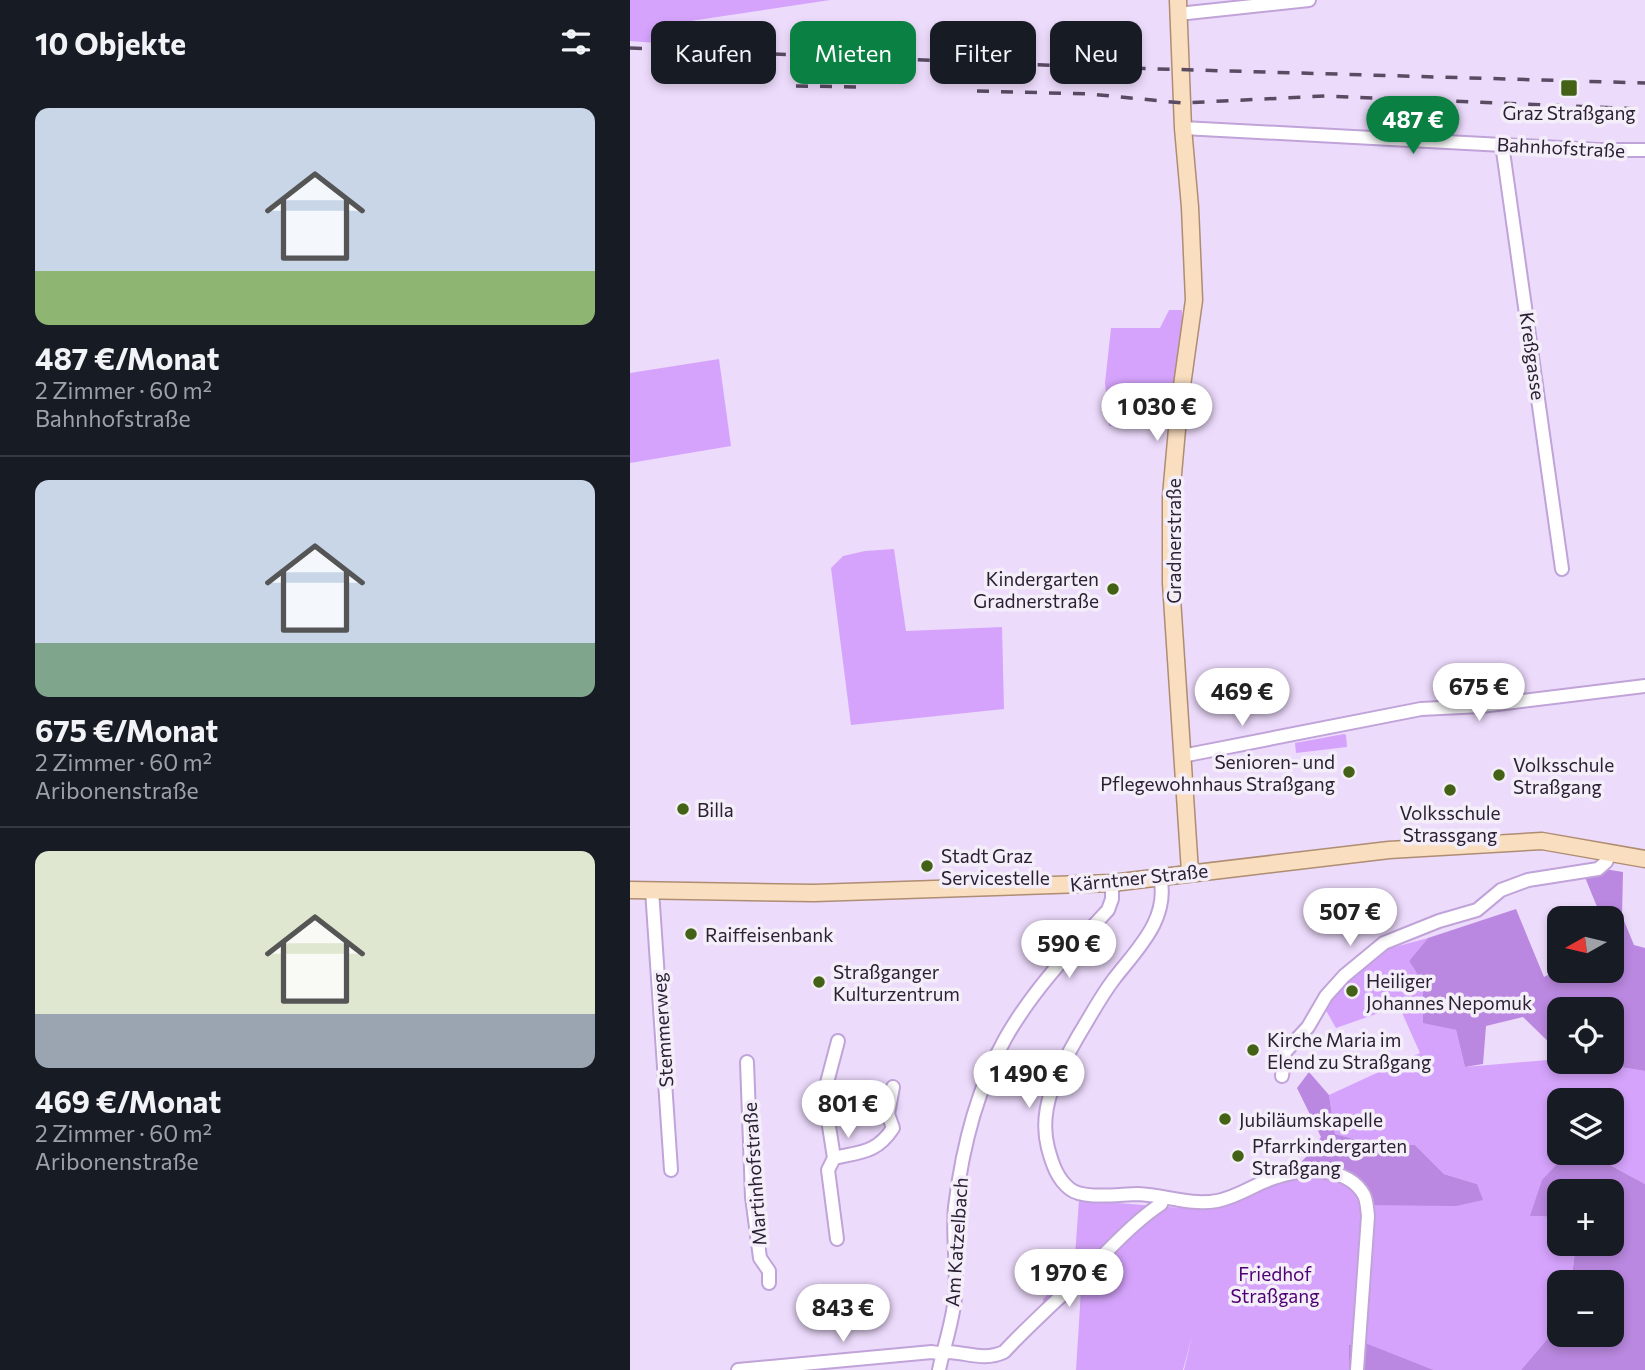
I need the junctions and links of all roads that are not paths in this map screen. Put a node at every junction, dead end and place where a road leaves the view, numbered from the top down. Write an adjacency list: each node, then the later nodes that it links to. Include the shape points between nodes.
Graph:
1 (1309, 0): 2 (street)
2 (1178, 7): 3 (main road, Gradnerstraße)
3 (1183, 128): 4 (street, Bahnhofstraße); 8 (main road, Gradnerstraße, via 1194,300 1171,496 1171,583)
4 (1502, 144): 5 (street, Bahnhofstraße); 6 (street, Kreßgasse)
5 (1645, 150)
6 (1562, 569)
7 (1645, 686): 8 (street, via 1421,709)
8 (1182, 756): 11 (main road, Gradnerstraße)
9 (1611, 852): 10 (main road, Kärntner Straße); 11 (main road, Kärntner Straße, via 1542,841 1511,842); 18 (street, via 1598,869 1528,880 1501,890 1478,910 1384,943 1326,996 1308,1027 1285,1052)
10 (1645, 859)
11 (1190, 872): 12 (main road, Kärntner Straße)
12 (1160, 876): 13 (main road, Kärntner Straße); 22 (street, via 1162,892 1153,925 1064,1060 1051,1092 1045,1130 1054,1166 1071,1190)
13 (1112, 883): 15 (main road, Kärntner Straße, via 839,893); 25 (street, Am Katzelbach, via 1108,910 1029,1003 989,1073 958,1189 955,1301)
14 (630, 890): 15 (main road, Kärntner Straße)
15 (652, 890): 21 (street, Stemmerweg)
16 (838, 1041): 20 (street, via 824,1094)
17 (747, 1062): 24 (street, Martinhofstraße, via 752,1197 760,1258 769,1271)
18 (1282, 1076)
19 (893, 1087): 20 (street, via 888,1114 893,1128 885,1140 873,1150)
20 (834, 1158): 23 (street, via 828,1170)
21 (671, 1170)
22 (1163, 1199): 25 (street, via 1004,1352 982,1357); 28 (street, via 1216,1201 1277,1177 1310,1172 1335,1174 1357,1186 1366,1198 1368,1216)
23 (837, 1239)
24 (769, 1283)
25 (943, 1352): 26 (street); 27 (street, Am Katzelbach)
26 (738, 1370)
27 (939, 1370)
28 (1357, 1370)

